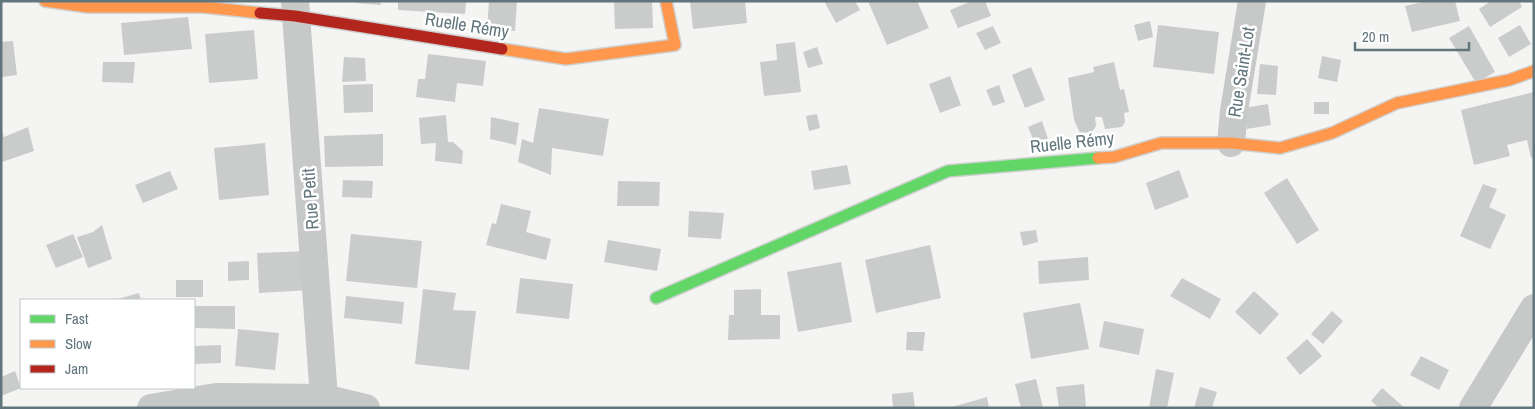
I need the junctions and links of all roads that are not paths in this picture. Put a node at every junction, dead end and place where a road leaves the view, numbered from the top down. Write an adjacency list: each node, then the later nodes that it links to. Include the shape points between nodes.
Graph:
1 (45, 1): 4 (street, Ruelle Rémy, via 88,7)
2 (666, 1): 4 (street, Ruelle Rémy, via 675,45 566,59)
3 (1252, 1): 6 (street, Rue Saint-Lot)
4 (295, 8): 10 (street, Rue Petit)
5 (1534, 71): 6 (street, Ruelle Rémy, via 1509,80 1397,103 1332,133 1280,148)
6 (1231, 143): 7 (street, Ruelle Rémy, via 1161,143 1114,157 948,171)
7 (656, 298)
8 (1534, 308): 9 (street)
9 (1524, 348): 13 (street)
10 (324, 398): 11 (street, via 216,397); 12 (street)
11 (151, 408)
12 (366, 408)
13 (1473, 408)

